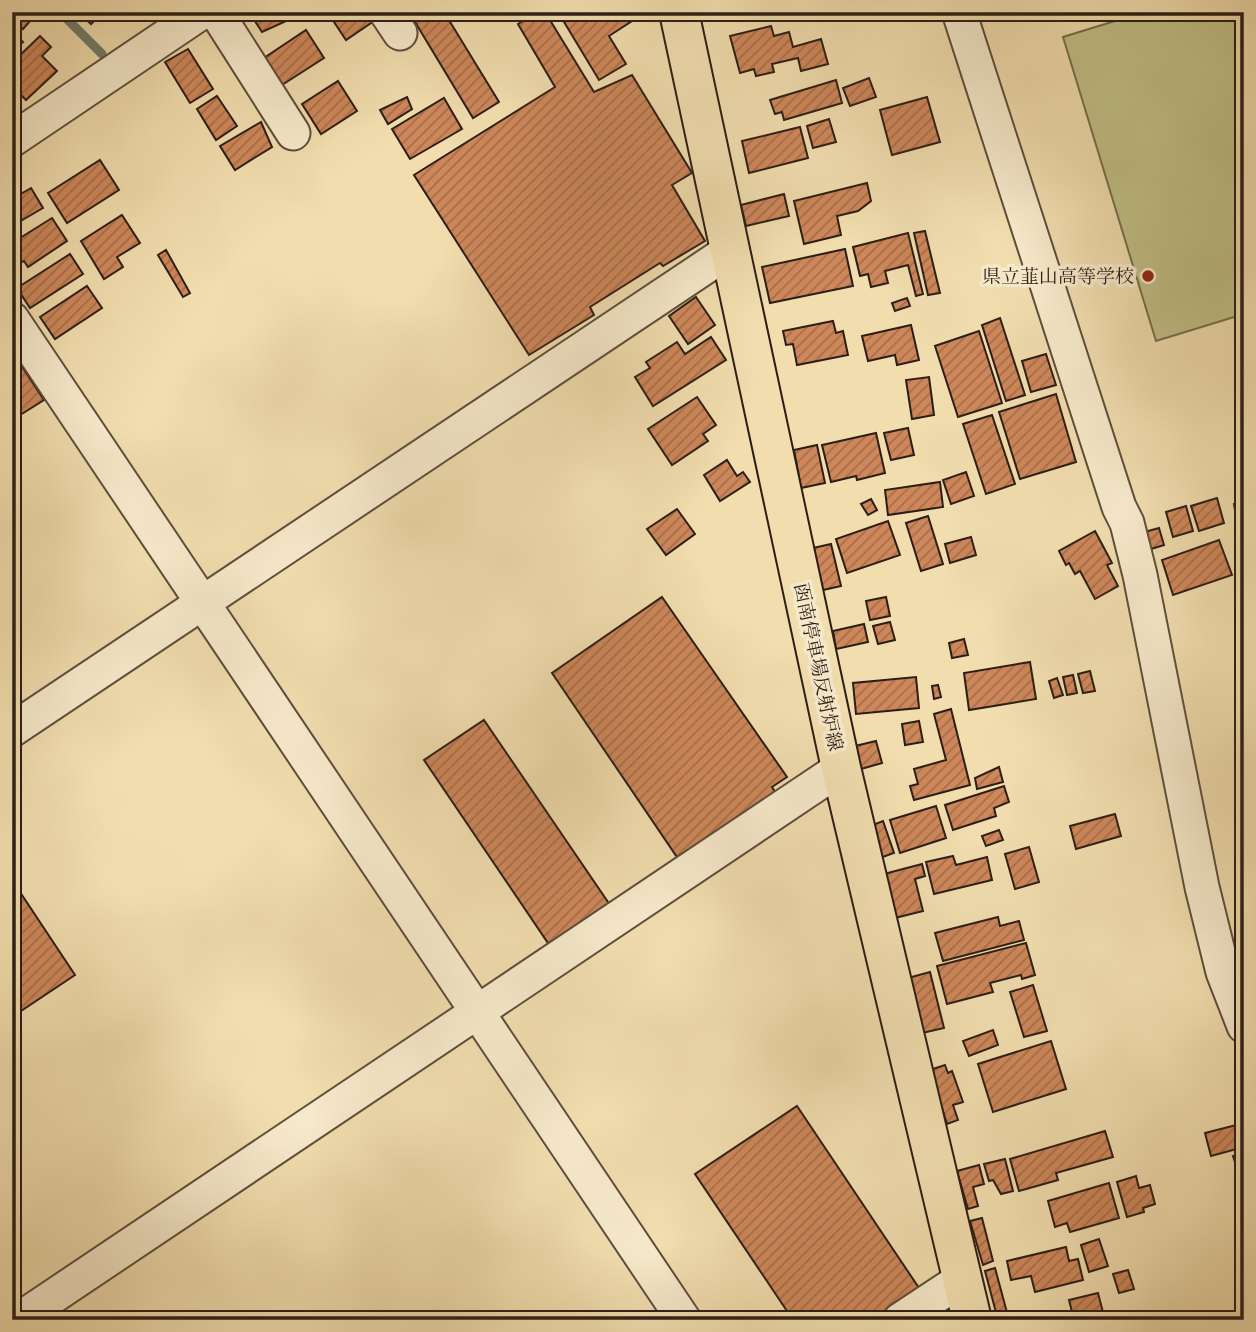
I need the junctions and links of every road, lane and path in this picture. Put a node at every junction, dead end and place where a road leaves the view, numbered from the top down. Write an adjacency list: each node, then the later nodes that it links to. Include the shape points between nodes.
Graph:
1 (202, 12): 6 (street)
2 (216, 12): 5 (street)
3 (679, 12): 7 (main road, 函南停車場反射炉線)
4 (959, 12): 13 (street, via 1127,523 1202,887 1223,972)
5 (293, 133)
6 (12, 140)
7 (729, 251): 9 (street); 11 (main road, 函南停車場反射炉線)
8 (15, 328): 9 (street)
9 (204, 602): 10 (street); 12 (street)
10 (12, 730)
11 (841, 768): 12 (street); 14 (main road, 函南停車場反射炉線)
12 (476, 1010): 15 (street); 16 (street)
13 (1244, 1026)
14 (962, 1279): 17 (street); 18 (main road, 函南停車場反射炉線)
15 (18, 1320)
16 (684, 1320)
17 (900, 1320)
18 (972, 1320)

